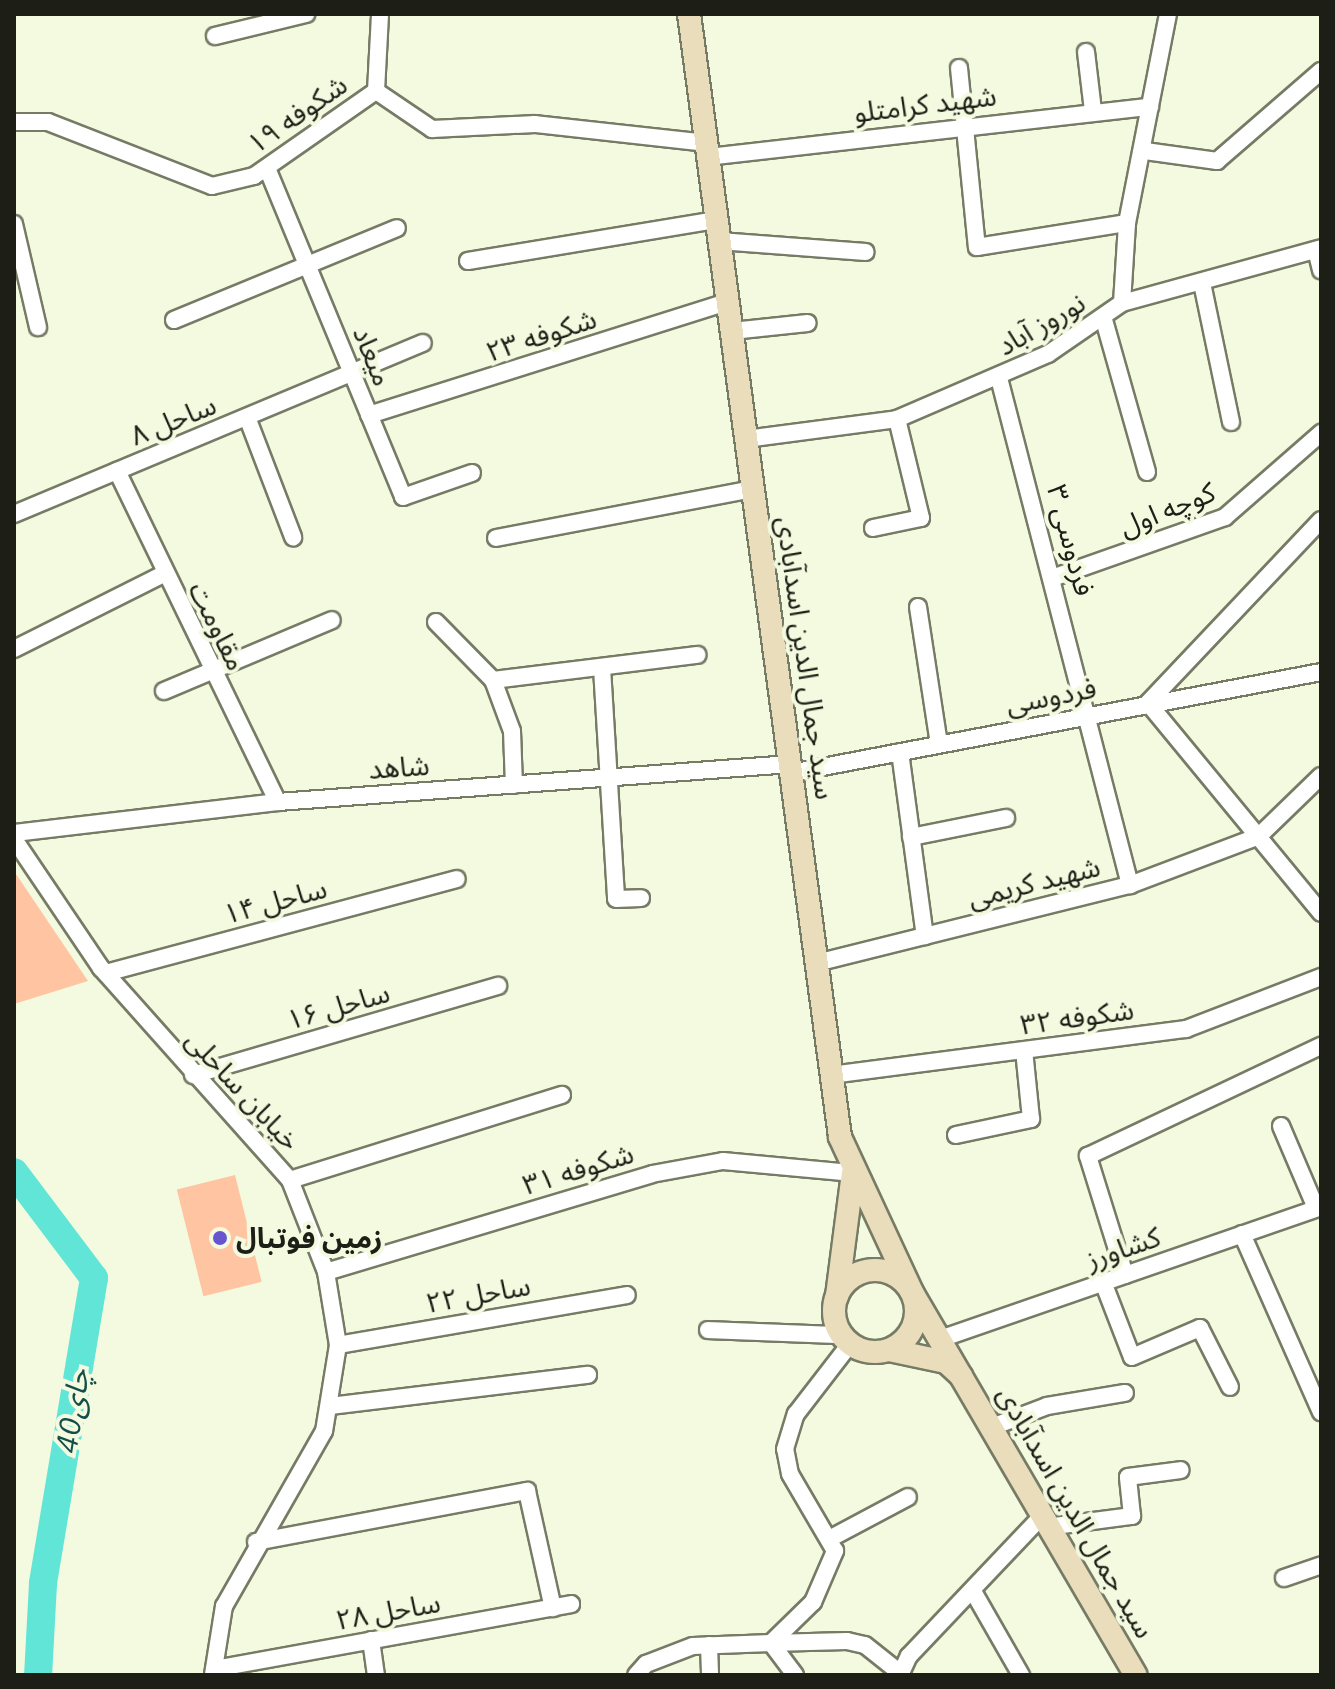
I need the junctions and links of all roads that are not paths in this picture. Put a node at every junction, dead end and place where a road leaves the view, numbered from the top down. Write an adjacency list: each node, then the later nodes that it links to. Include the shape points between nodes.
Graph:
1 (306, 14): 5 (street)
2 (380, 14): 9 (street)
3 (689, 14): 14 (main road, سید جمال الدین اسدآبادی)
4 (1168, 14): 10 (street, نوروز آباد)
5 (215, 36)
6 (1086, 52): 11 (street)
7 (959, 68): 13 (street)
8 (1321, 71): 15 (street, via 1217,161)
9 (376, 91): 14 (street, شکوفه ۱۹, via 432,129 535,124); 16 (street, شکوفه ۱۹)
10 (1150, 107): 11 (street, شهید کرامتلو); 15 (street, نوروز آباد)
11 (1093, 111): 13 (street, شهید کرامتلو)
12 (14, 122): 16 (street, شکوفه ۱۹, via 48,122 212,186)
13 (964, 126): 14 (street, شهید کرامتلو); 17 (street, via 977,247)
14 (707, 150): 20 (main road, سید جمال الدین اسدآبادی)
15 (1145, 151): 17 (street, نوروز آباد)
16 (267, 168): 24 (street, میعاد)
17 (1127, 223): 28 (street, نوروز آباد)
18 (14, 224): 32 (street)
19 (397, 228): 24 (street)
20 (718, 231): 22 (street); 23 (street); 27 (main road, سید جمال الدین اسدآبادی)
21 (1318, 249): 25 (street); 26 (street)
22 (866, 252)
23 (468, 261)
24 (307, 264): 29 (street); 35 (street, میعاد)
25 (1321, 270)
26 (1202, 283): 28 (street); 40 (street)
27 (727, 302): 33 (main road, سید جمال الدین اسدآبادی); 37 (street, شکوفه ۲۳)
28 (1122, 303): 30 (street, نوروز آباد)
29 (174, 320)
30 (1104, 320): 36 (street, نوروز آباد); 44 (street)
31 (808, 323): 33 (street)
32 (38, 327)
33 (732, 331): 42 (main road, سید جمال الدین اسدآبادی)
34 (423, 343): 35 (street, ساحل ۸)
35 (352, 374): 37 (street, میعاد); 38 (street, ساحل ۸)
36 (999, 378): 39 (street, نوروز آباد); 53 (street, فردوسی ۳)
37 (369, 415): 45 (street, میعاد, via 403,497)
38 (247, 417): 43 (street, ساحل ۸); 50 (street)
39 (897, 419): 42 (street, نوروز آباد); 49 (street, via 921,518)
40 (1231, 422)
41 (1321, 433): 53 (street, کوچه اول, via 1225,517)
42 (746, 439): 46 (main road, سید جمال الدین اسدآبادی)
43 (117, 471): 47 (street, ساحل ۸); 52 (street, مقاومت)
44 (1147, 472)
45 (472, 473)
46 (753, 489): 51 (street); 68 (main road, سید جمال الدین اسدآبادی)
47 (14, 514)
48 (1321, 520): 64 (street)
49 (873, 528)
50 (293, 537)
51 (496, 538)
52 (164, 574): 57 (street); 60 (street, مقاومت)
53 (1055, 577): 65 (street, فردوسی ۳)
54 (918, 607): 66 (street)
55 (332, 620): 60 (street)
56 (436, 622): 62 (street)
57 (14, 649)
58 (697, 655): 59 (street)
59 (602, 668): 62 (street); 70 (street)
60 (211, 671): 63 (street); 72 (street, مقاومت)
61 (1321, 672): 64 (street, فردوسی)
62 (493, 680): 71 (street, via 512,731)
63 (164, 691)
64 (1148, 703): 65 (street, فردوسی); 75 (street)
65 (1091, 716): 66 (street, فردوسی); 78 (street, فردوسی ۳)
66 (939, 744): 67 (street, فردوسی)
67 (900, 752): 68 (street, فردوسی); 76 (street)
68 (790, 768): 70 (street, شاهد); 82 (main road, سید جمال الدین اسدآبادی)
69 (1321, 776): 75 (street)
70 (610, 777): 71 (street, شاهد); 79 (street, via 616,899)
71 (514, 785): 72 (street, شاهد)
72 (278, 802): 74 (street, شاهد)
73 (1006, 818): 76 (street)
74 (14, 836): 83 (street, خیابان ساحلی)
75 (1259, 836): 78 (street, شهید کریمی); 80 (street)
76 (911, 837): 81 (street)
77 (457, 879): 83 (street, ساحل ۱۴)
78 (1130, 885): 81 (street, شهید کریمی)
79 (641, 898)
80 (1321, 913)
81 (925, 936): 82 (street, شهید کریمی)
82 (816, 963): 89 (main road, سید جمال الدین اسدآبادی)
83 (106, 973): 88 (street, خیابان ساحلی)
84 (1321, 977): 87 (street, شکوفه ۳۲, via 1186,1029)
85 (498, 986): 88 (street, ساحل ۱۶)
86 (1321, 1046): 98 (street, via 1088,1156)
87 (1024, 1050): 89 (street, شکوفه ۳۲); 92 (street, via 1031,1119)
88 (193, 1075): 94 (street, خیابان ساحلی)
89 (831, 1075): 93 (main road, سید جمال الدین اسدآبادی)
90 (562, 1095): 94 (street)
91 (1281, 1126): 95 (street)
92 (956, 1135)
93 (853, 1173): 97 (street, شکوفه ۳۱, via 723,1161 652,1174); 100 (main road, سید جمال الدین اسدآبادی); 102 (main road)
94 (290, 1180): 97 (street, خیابان ساحلی)
95 (1319, 1207): 96 (street, کشاورز)
96 (1242, 1234): 98 (street, کشاورز); 111 (street)
97 (326, 1272): 106 (street, خیابان ساحلی)
98 (1125, 1275): 99 (street, کشاورز)
99 (1103, 1282): 104 (street, کشاورز); 110 (street, via 1132,1357 1200,1328)
100 (913, 1294): 102 (main road, via 894,1275 868,1271); 104 (main road, سید جمال الدین اسدآبادی); 107 (main road, via 915,1321)
101 (627, 1295): 106 (street, ساحل ۲۲)
102 (837, 1296): 105 (main road)
103 (708, 1330): 105 (street)
104 (943, 1338): 109 (main road, سید جمال الدین اسدآبادی)
105 (846, 1340): 107 (main road); 119 (street, via 796,1414 785,1449 790,1474)
106 (338, 1345): 113 (street, خیابان ساحلی)
107 (889, 1350): 109 (main road, via 946,1362)
108 (588, 1375): 113 (street)
109 (964, 1379): 115 (main road, سید جمال الدین اسدآبادی)
110 (1230, 1387)
111 (1317, 1391): 114 (street)
112 (1125, 1393): 115 (street, via 1047,1406)
113 (330, 1406): 120 (street, خیابان ساحلی, via 324,1431)
114 (1321, 1412)
115 (992, 1427): 118 (main road, سید جمال الدین اسدآبادی)
116 (1181, 1470): 118 (street, via 1128,1477 1132,1516)
117 (908, 1497): 119 (street)
118 (1044, 1521): 123 (street); 136 (main road, سید جمال الدین اسدآبادی)
119 (831, 1538): 127 (street, via 830,1573)
120 (256, 1542): 125 (street, via 527,1491); 129 (street, خیابان ساحلی, via 224,1606)
121 (1321, 1565): 122 (street)
122 (1284, 1578)
123 (974, 1593): 130 (street); 135 (street)
124 (571, 1604): 125 (street, ساحل ۲۸)
125 (553, 1608): 126 (street, ساحل ۲۸)
126 (371, 1640): 129 (street, ساحل ۲۸); 131 (street)
127 (771, 1643): 128 (street); 130 (street, via 865,1645); 134 (street)
128 (709, 1645): 132 (street, via 646,1664); 133 (street)
129 (213, 1672)
130 (900, 1673)
131 (376, 1675)
132 (636, 1675)
133 (710, 1675)
134 (795, 1675)
135 (1021, 1675)
136 (1136, 1675)

